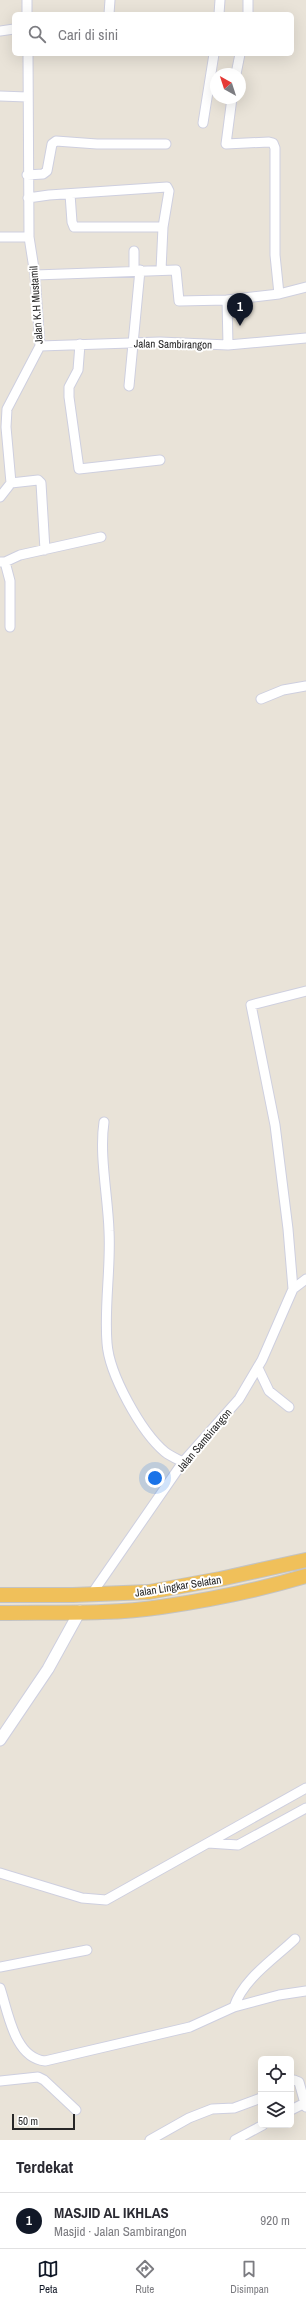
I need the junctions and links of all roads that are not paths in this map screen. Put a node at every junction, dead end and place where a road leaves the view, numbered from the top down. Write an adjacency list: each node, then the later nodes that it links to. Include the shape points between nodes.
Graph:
1 (27, 0): 5 (street)
2 (110, 0): 6 (street)
3 (220, 0): 7 (street)
4 (248, 0): 8 (street)
5 (28, 12)
6 (109, 12)
7 (219, 12)
8 (248, 12)
9 (12, 28): 10 (street)
10 (0, 31)
11 (28, 56): 16 (street, Jalan K.H Mustamil)
12 (214, 56): 18 (street)
13 (240, 56): 14 (street)
14 (237, 68)
15 (0, 96): 16 (street)
16 (27, 97): 20 (street, Jalan K.H Mustamil)
17 (231, 104): 31 (street, via 226,144 269,142 274,145 275,255)
18 (203, 123)
19 (166, 144): 20 (street, via 56,141 52,144 47,172)
20 (28, 174): 22 (street, Jalan K.H Mustamil)
21 (70, 194): 22 (street); 23 (street, via 72,224 76,227); 23 (street, via 168,188)
22 (28, 198): 25 (street, Jalan K.H Mustamil)
23 (163, 227): 28 (street)
24 (0, 237): 25 (street)
25 (29, 237): 29 (street, Jalan K.H Mustamil)
26 (134, 251): 27 (street)
27 (137, 270): 28 (street); 29 (street); 34 (street)
28 (161, 270): 32 (street, via 177,270 178,301)
29 (35, 275): 37 (street, Jalan K.H Mustamil)
30 (306, 287): 31 (street)
31 (280, 294): 32 (street)
32 (227, 300): 36 (street)
33 (306, 338): 36 (street, Jalan Sambirangon)
34 (132, 343): 35 (street, Jalan Sambirangon); 36 (street, Jalan Sambirangon, via 187,342); 38 (street)
35 (80, 344): 37 (street, Jalan Sambirangon); 40 (street, via 78,370 69,387 79,469)
36 (228, 345)
37 (40, 346): 39 (street, Jalan K.H Mustamil)
38 (129, 386)
39 (4, 409): 41 (street, Jalan K.H Mustamil)
40 (160, 460)
41 (11, 483): 42 (street); 44 (street, via 38,480 41,483)
42 (0, 497)
43 (101, 537): 44 (street)
44 (45, 550): 45 (street)
45 (2, 562): 46 (street, via 10,581)
46 (10, 627)
47 (306, 686): 48 (street, via 283,690)
48 (261, 699)
49 (306, 991): 52 (street, via 251,1005 275,1125)
50 (104, 1122): 55 (street, via 110,1258 107,1345 114,1372 145,1430 165,1452)
51 (306, 1279): 52 (street, Jalan Sambirangon)
52 (293, 1289): 53 (street, Jalan Sambirangon)
53 (258, 1368): 54 (street, via 264,1386); 55 (street, Jalan Sambirangon, via 239,1399)
54 (289, 1407)
55 (183, 1462): 59 (street, Jalan Sambirangon)
56 (306, 1560): 59 (highway, Jalan Lingkar Selatan, via 149,1592)
57 (306, 1576): 60 (highway, Jalan Lingkar Selatan, via 160,1607)
58 (0, 1595): 59 (highway, Jalan Lingkar Selatan)
59 (91, 1595)
60 (80, 1611): 61 (highway, Jalan Lingkar Selatan); 62 (street, via 48,1669)
61 (0, 1613)
62 (0, 1740)
63 (306, 1788): 65 (street)
64 (306, 1808): 65 (street, via 238,1845)
65 (208, 1843): 66 (street, via 106,1900 82,1898)
66 (0, 1872)
67 (295, 1939): 72 (street, via 244,1986)
68 (87, 1950): 69 (street)
69 (0, 1967)
70 (0, 1988): 72 (street, via 11,2028 32,2056 45,2061 190,2027)
71 (306, 1991): 72 (street)
72 (234, 2007)
73 (294, 2080): 76 (street, via 299,2082)
74 (0, 2081): 78 (street, via 38,2077)
75 (258, 2099): 80 (street, via 234,2108 212,2109 189,2118)
76 (306, 2105): 77 (street)
77 (294, 2109)
78 (76, 2110)
79 (258, 2128): 81 (street)
80 (150, 2140)
81 (235, 2140)

